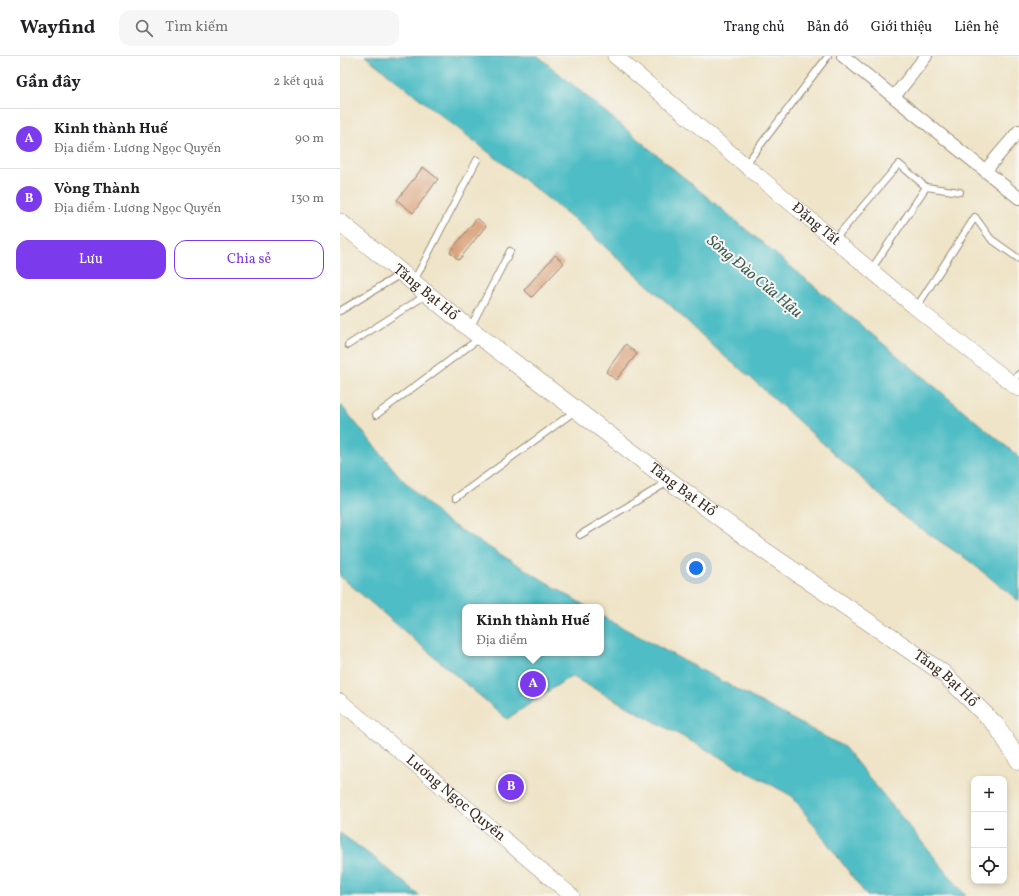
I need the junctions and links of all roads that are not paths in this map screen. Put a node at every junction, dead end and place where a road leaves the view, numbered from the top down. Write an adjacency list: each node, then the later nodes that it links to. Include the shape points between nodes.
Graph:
1 (615, 56): 8 (street, Đặng Tất)
2 (828, 56): 8 (lane)
3 (843, 56): 5 (street)
4 (926, 56): 5 (street)
5 (894, 97): 9 (street)
6 (1019, 131): 9 (street)
7 (477, 160): 18 (lane)
8 (745, 165): 14 (street, Đặng Tất)
9 (985, 171): 12 (street)
10 (926, 187): 11 (lane); 14 (lane, via 899,164); 17 (lane)
11 (960, 192)
12 (1019, 198)
13 (340, 222): 18 (main road, Tăng Bạt Hổ)
14 (834, 241): 17 (street, Đặng Tất)
15 (510, 251): 22 (lane)
16 (1019, 259): 20 (lane, via 991,239 975,217)
17 (871, 270): 20 (street, Đặng Tất)
18 (408, 278): 19 (main road, Tăng Bạt Hổ); 21 (lane)
19 (428, 294): 22 (main road, Tăng Bạt Hổ); 23 (lane)
20 (916, 308): 24 (street, Đặng Tất)
21 (340, 310)
22 (475, 333): 25 (main road, Tăng Bạt Hổ); 26 (lane)
23 (348, 345)
24 (1016, 382)
25 (576, 410): 27 (main road, Tăng Bạt Hổ); 28 (lane)
26 (376, 415)
27 (670, 481): 29 (lane); 31 (main road, Tăng Bạt Hổ, via 771,555 943,673 996,725)
28 (456, 498)
29 (580, 535)
30 (340, 701): 32 (street, Lương Ngọc Quyến)
31 (1019, 762)
32 (572, 896)

